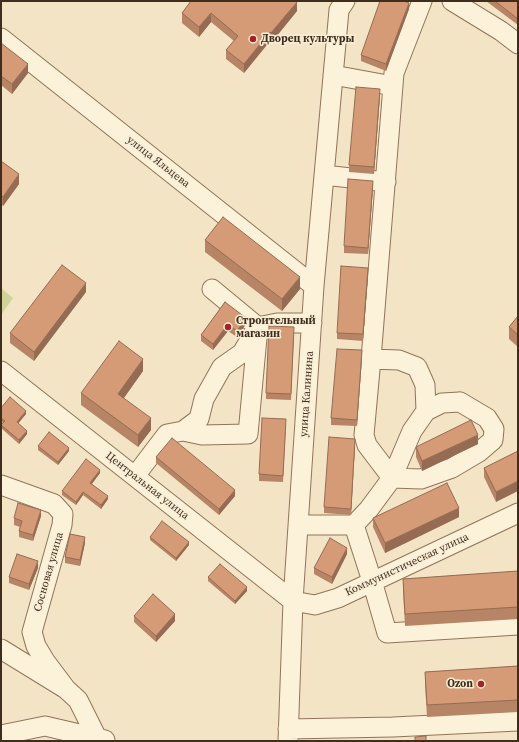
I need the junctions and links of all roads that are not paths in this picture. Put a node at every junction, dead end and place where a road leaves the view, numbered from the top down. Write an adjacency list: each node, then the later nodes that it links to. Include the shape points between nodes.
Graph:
1 (452, 1): 5 (street)
2 (417, 3): 7 (street, via 394,73)
3 (337, 4): 6 (street, улица Калинина)
4 (1, 38): 10 (street, улица Яльцева)
5 (518, 44)
6 (333, 75): 7 (street); 8 (street, улица Калинина)
7 (393, 86): 9 (street)
8 (324, 175): 9 (street); 10 (street, улица Калинина)
9 (386, 182): 14 (street)
10 (314, 286): 12 (street, улица Калинина)
11 (212, 289): 13 (street)
12 (312, 323): 13 (street, via 277,323); 22 (street, улица Калинина)
13 (258, 327): 17 (street, via 242,353 222,367 204,399 199,419); 17 (street, via 248,434 202,435)
14 (371, 359): 16 (street, via 399,360 417,368 425,385); 19 (street, via 364,435 368,446)
15 (1, 371): 18 (street, Центральная улица)
16 (426, 411): 19 (street, via 412,431); 19 (street, via 442,403 460,402 487,418 494,429 493,440 479,452 452,468 421,479)
17 (183, 431): 18 (street, via 167,434)
18 (135, 476): 25 (street, Центральная улица)
19 (392, 478): 23 (street)
20 (1, 485): 28 (street, Сосновая улица, via 54,504 63,514 62,526 32,632 36,646)
21 (518, 513): 24 (street, Коммунистическая улица)
22 (298, 525): 23 (street); 25 (street, улица Калинина)
23 (354, 525): 24 (street)
24 (372, 581): 25 (street, Коммунистическая улица, via 338,598 315,605); 26 (street, via 387,633)
25 (294, 601): 31 (street, улица Калинина)
26 (518, 626)
27 (1, 649): 28 (street)
28 (66, 689): 32 (street, via 78,700)
29 (518, 720): 31 (street)
30 (1, 735): 32 (street, via 46,726)
31 (288, 735)
32 (103, 739)

